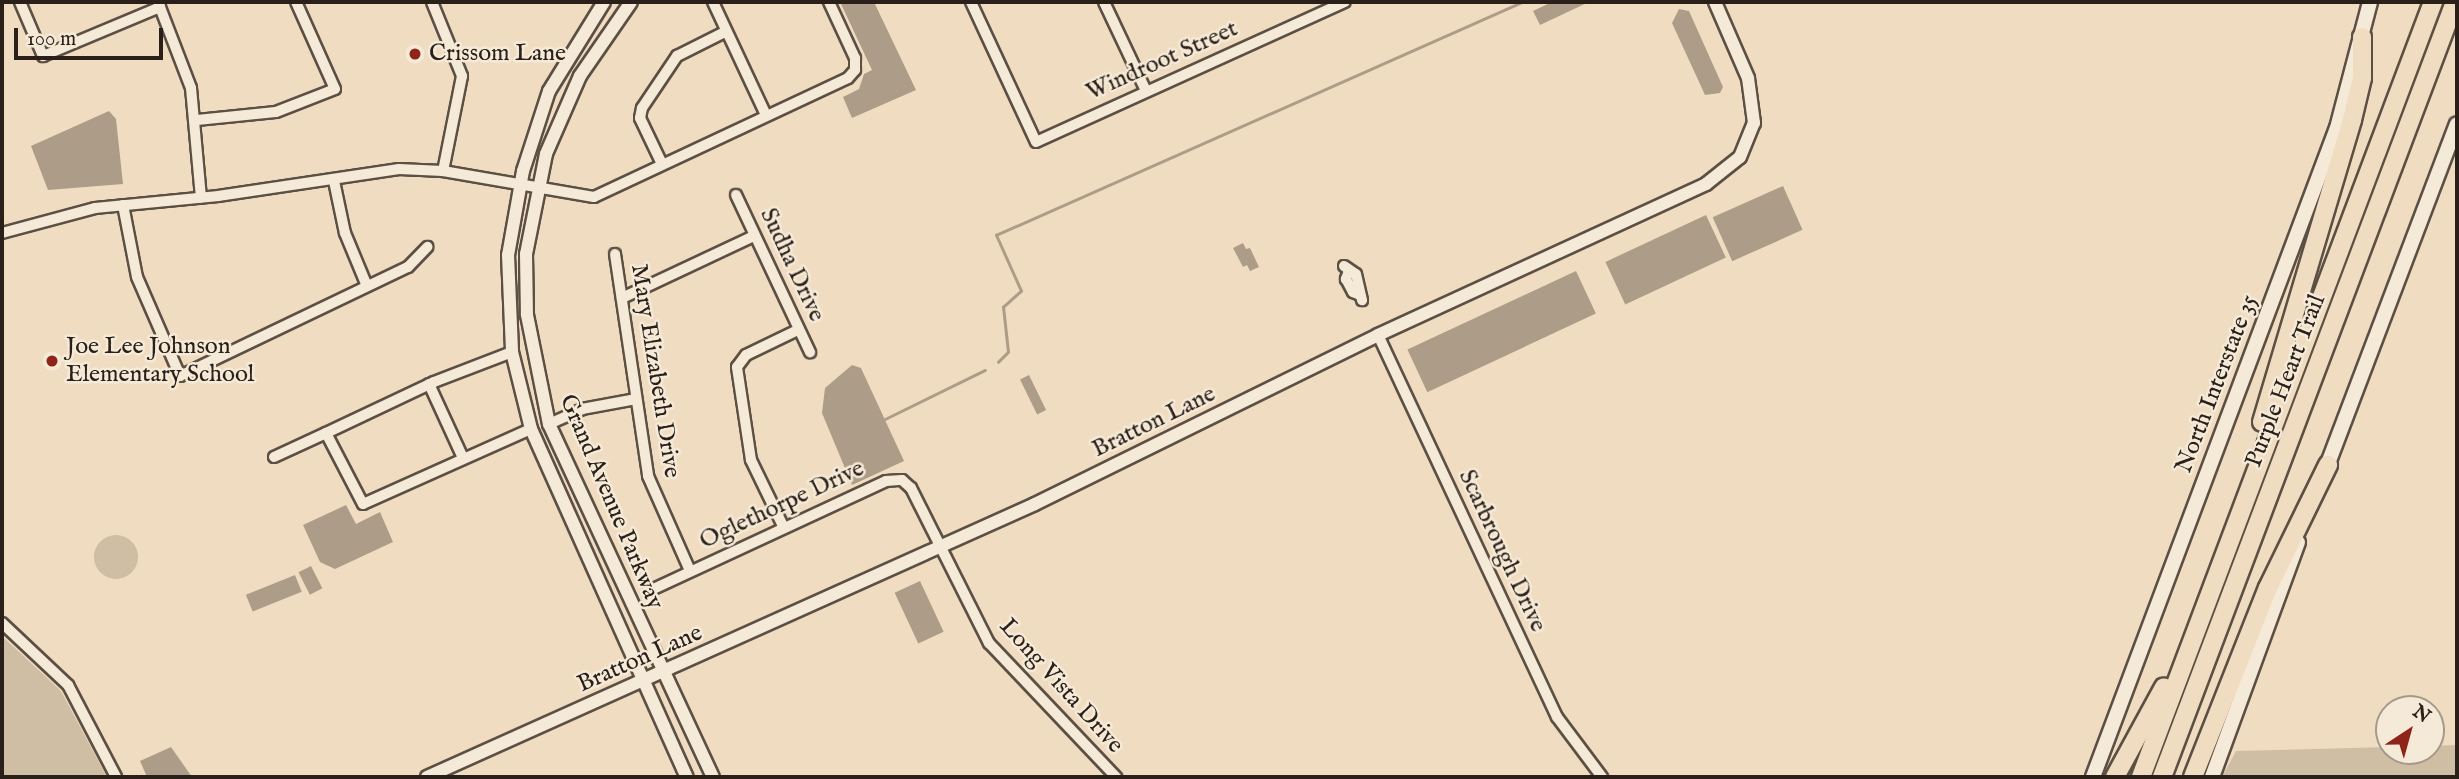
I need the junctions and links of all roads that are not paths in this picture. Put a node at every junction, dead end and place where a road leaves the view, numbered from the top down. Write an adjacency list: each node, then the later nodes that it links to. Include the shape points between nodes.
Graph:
1 (20, 2): 14 (street, via 43,56)
2 (296, 2): 20 (street, via 335,89 276,112)
3 (432, 2): 23 (street, via 462,76)
4 (631, 2): 26 (street, Grand Avenue Parkway, via 598,44 576,85 546,154)
5 (713, 2): 16 (street)
6 (829, 2): 19 (street, via 855,58 855,71)
7 (971, 2): 18 (street, Windroot Street, via 1036,142)
8 (1104, 2): 18 (street)
9 (1345, 2): 18 (street, Windroot Street)
10 (1715, 2): 39 (street, Bratton Lane, via 1755,103 1750,140 1726,171)
11 (2370, 2): 17 (main road, North Interstate 35)
12 (2433, 2): 50 (highway, Purple Heart Trail)
13 (2455, 2): 68 (highway, Purple Heart Trail)
14 (159, 4): 20 (street, via 186,68)
15 (597, 4): 25 (street, Grand Avenue Parkway, via 549,91)
16 (725, 32): 19 (street); 22 (street, via 677,56 642,108 640,118)
17 (2362, 37): 50 (highway, via 2362,78 2352,120 2258,434); 65 (main road, North Interstate 35, via 2337,128)
18 (1146, 91)
19 (766, 115): 22 (street)
20 (197, 120): 28 (street)
21 (2457, 124): 49 (main road)
22 (662, 164): 26 (street, via 594,197)
23 (443, 171): 24 (street, via 399,169); 25 (street)
24 (334, 181): 28 (street); 35 (street, via 345,233)
25 (519, 186): 26 (street); 40 (street, Grand Avenue Parkway, via 508,255)
26 (537, 190): 44 (street, Grand Avenue Parkway, via 526,254 527,315)
27 (736, 195): 31 (street, Sudha Drive)
28 (201, 198): 29 (street)
29 (123, 205): 30 (street); 35 (street, via 137,277 180,376)
30 (2, 233)
31 (754, 236): 37 (street); 38 (street, Sudha Drive)
32 (427, 247): 35 (street, via 408,267)
33 (615, 254): 37 (street, Mary Elizabeth Drive)
34 (1347, 269): 36 (street, via 1356,274 1363,288)
35 (367, 286)
36 (1361, 297)
37 (622, 298): 43 (street, Mary Elizabeth Drive)
38 (798, 330): 41 (street, Sudha Drive); 51 (street, via 746,355 737,367 751,460)
39 (1378, 335): 52 (street, Bratton Lane); 64 (street, Scarbrough Drive, via 1557,717)
40 (512, 352): 42 (street); 45 (street, Grand Avenue Parkway)
41 (810, 352)
42 (429, 384): 46 (street); 48 (street)
43 (636, 399): 44 (street, via 582,409); 53 (street, Mary Elizabeth Drive, via 649,476)
44 (549, 424): 45 (street); 57 (street, Grand Avenue Parkway)
45 (531, 429): 48 (street); 58 (street, Grand Avenue Parkway)
46 (327, 433): 47 (street); 48 (street, via 363,504)
47 (274, 457)
48 (463, 458)
49 (2328, 465): 69 (highway, via 2268,588); 70 (main road)
50 (2248, 490): 56 (highway, Purple Heart Trail)
51 (784, 528): 52 (street, Oglethorpe Drive, via 886,481 902,480 911,488); 53 (street, Oglethorpe Drive)
52 (937, 548): 57 (street, Bratton Lane); 63 (street, Long Vista Drive, via 989,643)
53 (690, 571): 54 (street, Oglethorpe Drive)
54 (649, 591)
55 (2, 623): 59 (street, via 68,685)
56 (2188, 645): 66 (highway); 67 (highway, Purple Heart Trail)
57 (662, 671): 58 (street, Bratton Lane); 62 (street, Grand Avenue Parkway)
58 (641, 680): 60 (street, Bratton Lane); 61 (street, Grand Avenue Parkway)
59 (116, 777)
60 (427, 777)
61 (687, 777)
62 (713, 777)
63 (1116, 777)
64 (1602, 777)
65 (2093, 777)
66 (2115, 777)
67 (2141, 777)
68 (2162, 777)
69 (2193, 777)
70 (2212, 777)

